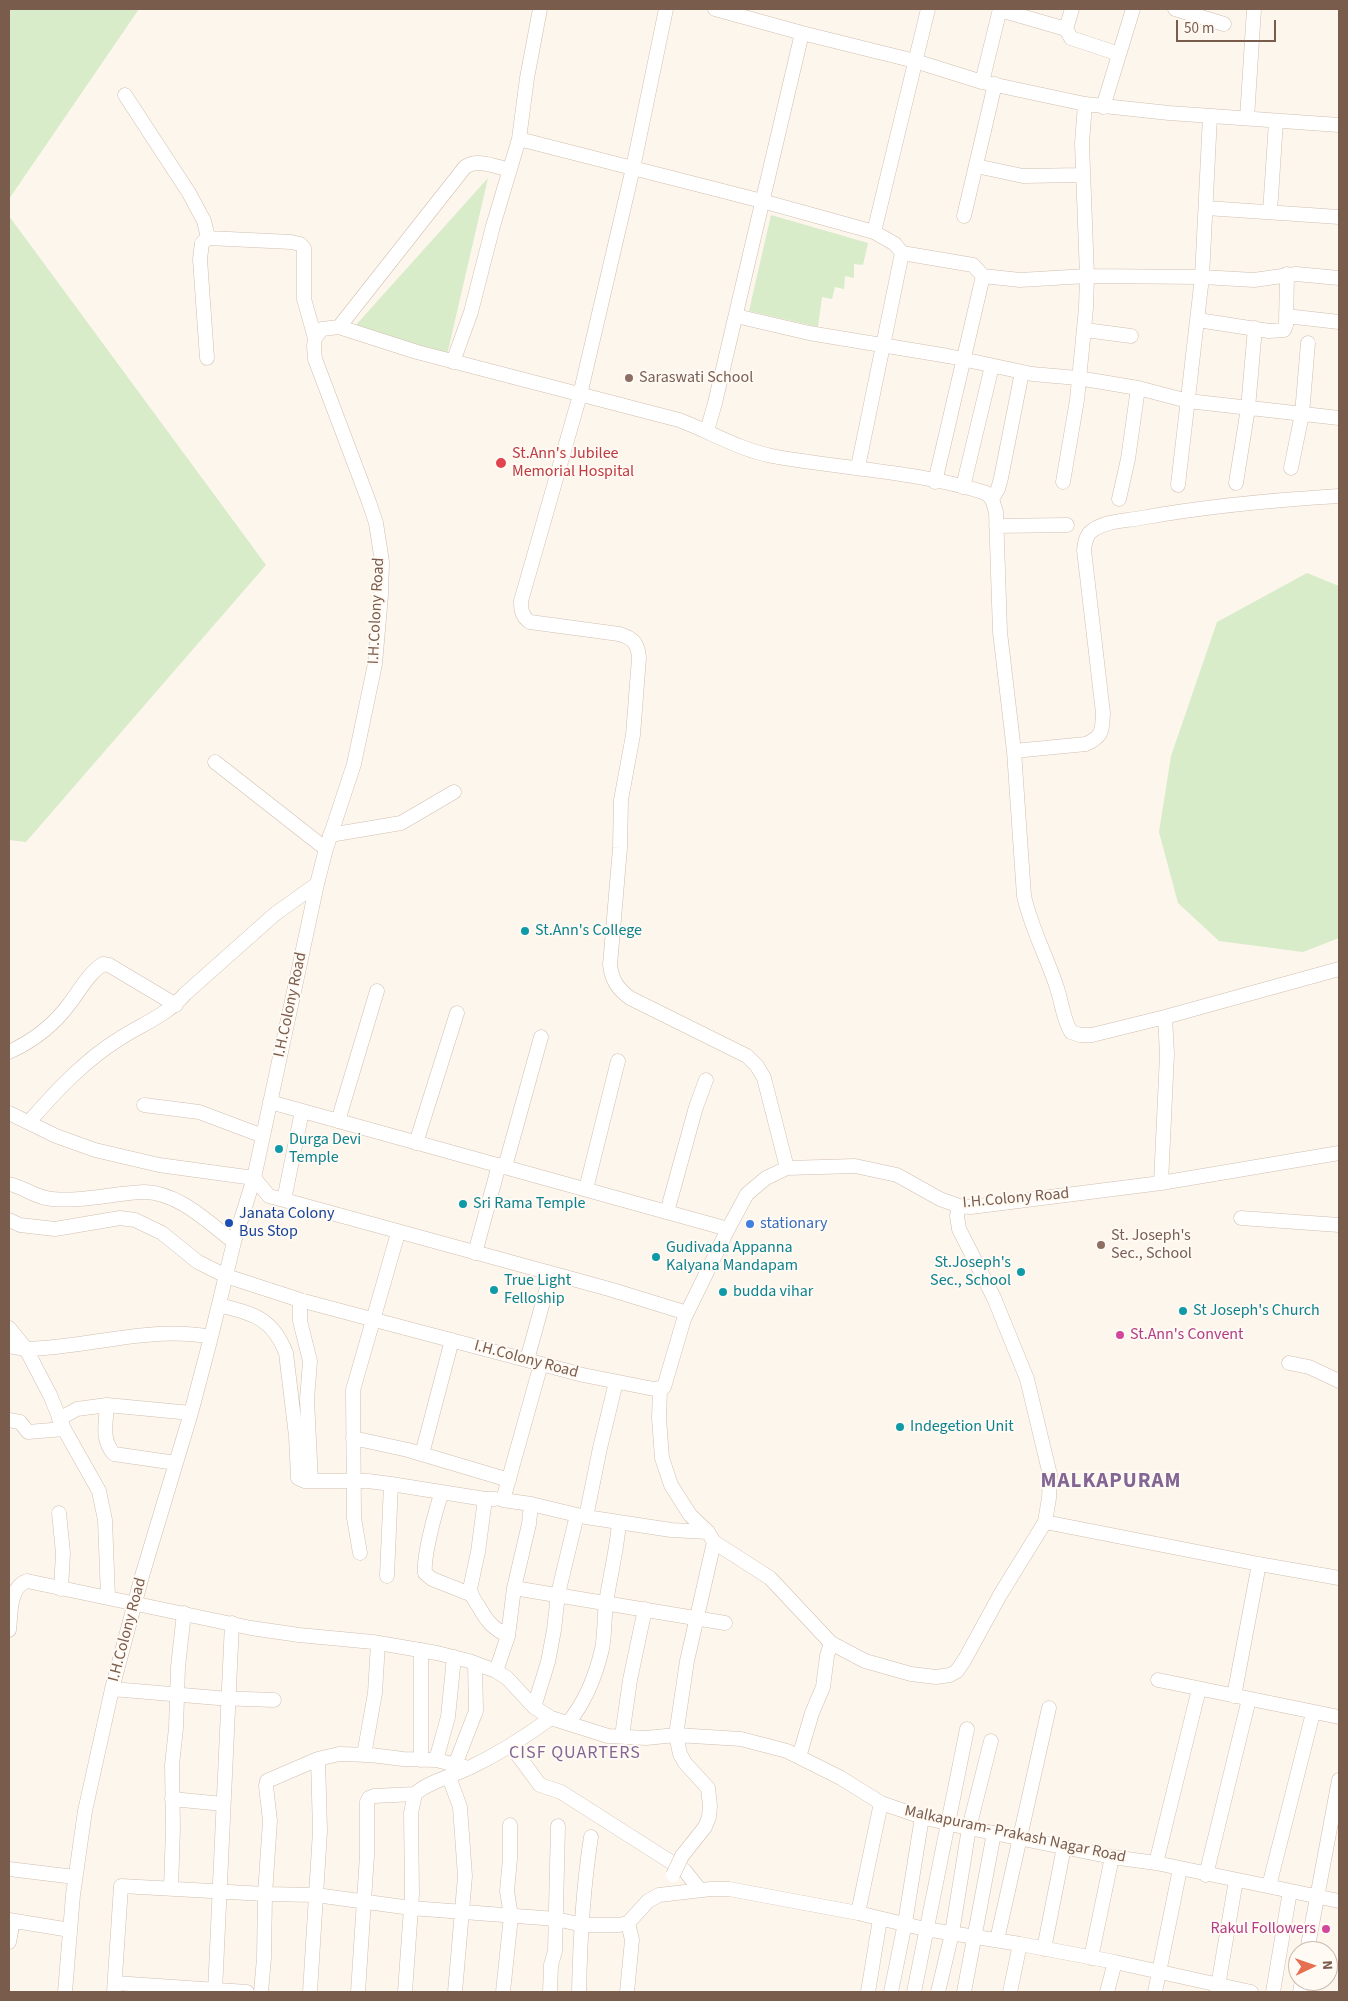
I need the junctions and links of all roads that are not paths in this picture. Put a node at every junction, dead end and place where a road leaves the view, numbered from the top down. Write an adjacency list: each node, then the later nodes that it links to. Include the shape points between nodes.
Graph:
1 (540, 9): 23 (street)
2 (666, 9): 25 (street)
3 (715, 9): 12 (street)
4 (928, 9): 14 (street)
5 (1072, 9): 11 (street)
6 (1133, 9): 13 (street)
7 (1175, 9): 10 (street)
8 (1254, 9): 20 (street)
9 (1000, 10): 11 (street); 15 (street)
10 (1224, 24)
11 (1066, 29): 13 (street, via 1071,38)
12 (802, 33): 14 (street); 28 (street)
13 (1119, 54): 18 (street)
14 (915, 61): 15 (street); 33 (street)
15 (989, 83): 17 (street); 24 (street)
16 (125, 95): 34 (street, via 189,193 204,221)
17 (1084, 104): 18 (street); 27 (street)
18 (1103, 107): 19 (street)
19 (1210, 116): 20 (street); 29 (street)
20 (1248, 118): 21 (street)
21 (1276, 120): 22 (street); 30 (street)
22 (1339, 125)
23 (519, 139): 25 (street); 26 (street)
24 (976, 166): 27 (street, via 1023,176); 31 (street)
25 (633, 168): 28 (street); 59 (street)
26 (510, 170): 45 (street, via 478,162 465,167); 54 (street, via 471,312)
27 (1082, 175): 38 (street)
28 (762, 201): 33 (street); 41 (street)
29 (1206, 208): 30 (street); 39 (street)
30 (1270, 212): 32 (street)
31 (964, 216)
32 (1339, 218)
33 (874, 232): 35 (street, via 895,244)
34 (208, 238): 49 (street, I.H.Colony Road, via 300,244 304,248 304,299); 52 (street, via 202,243 200,259)
35 (902, 253): 37 (street, via 973,265); 51 (street)
36 (1287, 274): 39 (street, via 1254,280); 40 (street); 42 (street)
37 (983, 276): 38 (street, via 1020,280); 53 (street)
38 (1087, 276): 39 (street); 47 (street)
39 (1202, 277): 43 (street)
40 (1339, 278)
41 (736, 316): 51 (street); 64 (street)
42 (1286, 316): 44 (street); 46 (street, via 1284,330)
43 (1198, 320): 46 (street); 60 (street)
44 (1339, 322)
45 (339, 327): 49 (street, via 322,329); 54 (street)
46 (1255, 328): 61 (street)
47 (1085, 330): 48 (street); 57 (street)
48 (1131, 336)
49 (315, 338): 80 (street, I.H.Colony Road, via 315,359 376,523 382,562 375,664 354,764)
50 (1308, 343): 62 (street)
51 (882, 345): 53 (street); 65 (street)
52 (207, 358)
53 (964, 360): 55 (street); 67 (street)
54 (453, 362): 59 (street)
55 (992, 366): 56 (street); 71 (street)
56 (1022, 372): 57 (street); 73 (street, via 1002,478)
57 (1078, 378): 58 (street); 68 (street)
58 (1138, 388): 60 (street); 74 (street)
59 (580, 395): 64 (street, via 679,420); 102 (street, via 521,610 530,622 619,634 630,637 638,648 633,735 620,814 611,975 615,984 630,998 738,1051 757,1066 764,1078)
60 (1188, 402): 61 (street); 70 (street)
61 (1248, 408): 62 (street); 69 (street)
62 (1302, 414): 63 (street); 66 (street)
63 (1339, 418)
64 (707, 431): 65 (street, via 740,448 756,452)
65 (858, 467): 67 (street)
66 (1292, 468)
67 (935, 482): 71 (street)
68 (1063, 482)
69 (1236, 483)
70 (1178, 484)
71 (963, 487): 73 (street, via 986,493)
72 (1339, 496): 77 (street, via 1260,501 1182,511 1103,524 1090,531 1084,550 1103,713 1102,731 1097,740 1086,744)
73 (992, 499): 76 (street)
74 (1119, 499)
75 (1067, 525): 76 (street)
76 (996, 526): 77 (street, via 999,623)
77 (1014, 751): 87 (street, via 1024,896 1057,988 1066,1024 1071,1032 1092,1035)
78 (215, 762): 81 (street)
79 (454, 792): 80 (street, via 401,823)
80 (330, 835): 81 (street, I.H.Colony Road)
81 (326, 849): 82 (street, I.H.Colony Road)
82 (317, 884): 85 (street, via 275,914); 92 (street, I.H.Colony Road)
83 (1339, 970): 87 (street)
84 (376, 991): 96 (street)
85 (176, 1005): 89 (street, via 109,964 103,964 96,968 48,1028); 97 (street, via 118,1039 89,1062 48,1099)
86 (457, 1013): 99 (street)
87 (1165, 1017): 104 (street, via 1167,1054)
88 (541, 1037): 101 (street)
89 (9, 1052)
90 (618, 1061): 106 (street)
91 (706, 1080): 109 (street)
92 (270, 1102): 94 (street); 98 (street, I.H.Colony Road)
93 (144, 1105): 98 (street, via 199,1112)
94 (302, 1111): 96 (street); 107 (street)
95 (9, 1113): 97 (street)
96 (338, 1121): 99 (street)
97 (29, 1122): 103 (street, via 95,1150 159,1165)
98 (263, 1136): 103 (street, I.H.Colony Road)
99 (416, 1143): 101 (street)
100 (1339, 1153): 104 (street, I.H.Colony Road)
101 (502, 1166): 106 (street); 116 (street)
102 (787, 1168): 108 (street, I.H.Colony Road, via 842,1166 882,1170 898,1174 940,1199); 113 (street, I.H.Colony Road, via 766,1178 747,1194)
103 (254, 1178): 107 (street, via 269,1196); 115 (street, I.H.Colony Road)
104 (1162, 1183): 108 (street, I.H.Colony Road)
105 (9, 1184): 115 (street, via 51,1199 146,1192 159,1194 196,1214)
106 (586, 1189): 109 (street)
107 (284, 1200): 114 (street)
108 (959, 1206): 151 (street, via 959,1229 994,1298 1027,1379 1050,1475)
109 (667, 1212): 113 (street)
110 (1240, 1218): 112 (street)
111 (9, 1220): 118 (street, via 20,1225 55,1230 120,1218 135,1220 162,1233 198,1262)
112 (1339, 1225)
113 (728, 1229): 121 (street, I.H.Colony Road)
114 (398, 1233): 116 (street); 122 (street)
115 (234, 1242): 118 (street, I.H.Colony Road)
116 (475, 1253): 117 (street)
117 (551, 1273): 121 (street); 128 (street)
118 (226, 1276): 119 (street, I.H.Colony Road); 120 (street, I.H.Colony Road)
119 (300, 1300): 122 (street, I.H.Colony Road); 142 (street, via 300,1321 310,1361 307,1400)
120 (219, 1305): 124 (street, I.H.Colony Road); 142 (street, via 258,1317 272,1327 283,1344 288,1362 298,1478)
121 (687, 1313): 132 (street, I.H.Colony Road, via 666,1383)
122 (374, 1320): 125 (street, I.H.Colony Road); 137 (street, via 355,1381 352,1402)
123 (9, 1328): 127 (street)
124 (212, 1337): 127 (street, via 189,1333 151,1334 73,1346); 134 (street, I.H.Colony Road)
125 (452, 1340): 128 (street, I.H.Colony Road); 138 (street)
126 (9, 1346): 127 (street)
127 (26, 1348): 136 (street)
128 (534, 1362): 131 (street, I.H.Colony Road); 141 (street)
129 (1288, 1362): 130 (street, via 1309,1367)
130 (1339, 1381)
131 (616, 1382): 132 (street, I.H.Colony Road); 149 (street)
132 (660, 1389): 152 (street, via 659,1433 666,1472 690,1515)
133 (107, 1405): 134 (street); 136 (street, via 77,1409); 139 (street, via 105,1437 114,1454)
134 (191, 1413): 139 (street, I.H.Colony Road)
135 (9, 1420): 136 (street, via 20,1422 28,1432)
136 (62, 1424): 161 (street, via 95,1482 101,1499)
137 (354, 1438): 138 (street); 140 (street)
138 (422, 1454): 141 (street)
139 (176, 1463): 163 (street, I.H.Colony Road)
140 (355, 1480): 142 (street); 143 (street); 153 (street, via 354,1518)
141 (509, 1480): 146 (street)
142 (312, 1481)
143 (391, 1484): 144 (street); 155 (street)
144 (442, 1492): 145 (street); 159 (street, via 425,1572 432,1579)
145 (485, 1499): 146 (street); 159 (street)
146 (503, 1500): 147 (street)
147 (531, 1504): 149 (street); 157 (street)
148 (58, 1513): 158 (street, via 63,1553)
149 (581, 1516): 150 (street); 160 (street)
150 (620, 1522): 152 (street); 162 (street)
151 (1045, 1522): 154 (street); 172 (street, via 965,1659 950,1675 936,1677 902,1672 865,1662)
152 (711, 1537): 166 (street); 172 (street, via 770,1578)
153 (360, 1553)
154 (1259, 1564): 156 (street); 181 (street)
155 (387, 1576)
156 (1339, 1578)
157 (514, 1588): 160 (street); 170 (street)
158 (61, 1589): 161 (street, Malkapuram- Prakash Nagar Road); 169 (street, Malkapuram- Prakash Nagar Road, via 27,1581 20,1583 13,1600)
159 (470, 1594): 170 (street, via 491,1626)
160 (558, 1594): 162 (street); 185 (street, via 548,1662)
161 (108, 1597): 163 (street, Malkapuram- Prakash Nagar Road)
162 (606, 1602): 164 (street); 190 (street, via 602,1648 596,1668 590,1687)
163 (135, 1604): 165 (street, Malkapuram- Prakash Nagar Road); 178 (street, I.H.Colony Road)
164 (644, 1609): 166 (street); 193 (street)
165 (184, 1613): 167 (street, Malkapuram- Prakash Nagar Road); 180 (street)
166 (696, 1618): 168 (street); 192 (street)
167 (232, 1623): 171 (street, Malkapuram- Prakash Nagar Road, via 298,1635); 182 (street)
168 (725, 1623)
169 (9, 1630)
170 (508, 1636): 176 (street)
171 (378, 1643): 173 (street, Malkapuram- Prakash Nagar Road); 196 (street, via 375,1693)
172 (831, 1643): 197 (street, via 823,1687)
173 (422, 1650): 174 (street, Malkapuram- Prakash Nagar Road); 199 (street)
174 (454, 1657): 175 (street, Malkapuram- Prakash Nagar Road); 200 (street, via 448,1717)
175 (475, 1663): 176 (street, Malkapuram- Prakash Nagar Road); 201 (street, via 476,1711)
176 (496, 1672): 185 (street, Malkapuram- Prakash Nagar Road, via 507,1678)
177 (1158, 1680): 179 (street)
178 (112, 1689): 180 (street); 223 (street, I.H.Colony Road, via 84,1811)
179 (1199, 1689): 181 (street); 219 (street)
180 (178, 1693): 182 (street); 206 (street)
181 (1234, 1696): 184 (street)
182 (230, 1698): 183 (street); 208 (street)
183 (274, 1700)
184 (1249, 1700): 187 (street); 222 (street)
185 (534, 1707): 189 (street, Malkapuram- Prakash Nagar Road)
186 (1049, 1708): 216 (street)
187 (1313, 1713): 188 (street); 225 (street)
188 (1339, 1717)
189 (551, 1718): 190 (street, Malkapuram- Prakash Nagar Road); 195 (street)
190 (568, 1723): 193 (street, Malkapuram- Prakash Nagar Road, via 608,1736)
191 (967, 1729): 210 (street)
192 (676, 1735): 193 (street, Malkapuram- Prakash Nagar Road); 197 (street, Malkapuram- Prakash Nagar Road, via 741,1739); 231 (street, bridge, via 680,1754 704,1782 710,1796 705,1827 682,1856 673,1875)
193 (622, 1736)
194 (991, 1741): 213 (street)
195 (512, 1746): 202 (street); 228 (street, via 540,1785 561,1792 685,1871)
196 (364, 1755): 198 (street, via 339,1754); 199 (street)
197 (798, 1757): 207 (street, Malkapuram- Prakash Nagar Road)
198 (318, 1759): 230 (street, via 267,1781 270,1820); 232 (street, via 320,1831)
199 (421, 1760): 200 (street)
200 (436, 1760): 201 (street)
201 (455, 1765): 202 (street)
202 (469, 1768): 203 (street)
203 (448, 1778): 205 (street); 237 (street, via 462,1819 465,1876)
204 (1339, 1780): 233 (street)
205 (415, 1794): 234 (street, via 369,1798); 236 (street, via 411,1813)
206 (172, 1799): 208 (street); 226 (street)
207 (881, 1803): 209 (street, Malkapuram- Prakash Nagar Road); 238 (street)
208 (223, 1804): 227 (street)
209 (922, 1817): 210 (street, Malkapuram- Prakash Nagar Road); 244 (street)
210 (948, 1823): 213 (street, Malkapuram- Prakash Nagar Road); 246 (street)
211 (510, 1825): 239 (street, via 507,1891)
212 (558, 1826): 242 (street)
213 (969, 1828): 214 (street, Malkapuram- Prakash Nagar Road); 248 (street)
214 (994, 1833): 216 (street, Malkapuram- Prakash Nagar Road); 249 (street)
215 (591, 1837): 245 (street)
216 (1019, 1838): 217 (street, Malkapuram- Prakash Nagar Road); 250 (street)
217 (1064, 1847): 218 (street, Malkapuram- Prakash Nagar Road); 254 (street)
218 (1112, 1857): 219 (street, Malkapuram- Prakash Nagar Road); 255 (street)
219 (1156, 1863): 221 (street, Malkapuram- Prakash Nagar Road)
220 (9, 1869): 223 (street)
221 (1180, 1869): 222 (street, Malkapuram- Prakash Nagar Road); 257 (street)
222 (1206, 1875): 224 (street, Malkapuram- Prakash Nagar Road)
223 (75, 1877): 247 (street, I.H.Colony Road)
224 (1236, 1880): 225 (street, Malkapuram- Prakash Nagar Road); 259 (street)
225 (1269, 1886): 229 (street, Malkapuram- Prakash Nagar Road)
226 (171, 1888): 227 (street); 258 (street, via 121,1886)
227 (220, 1890): 230 (street); 261 (street)
228 (705, 1890): 231 (street); 238 (street, via 729,1889)
229 (1290, 1891): 233 (street, Malkapuram- Prakash Nagar Road); 282 (street)
230 (265, 1894): 232 (street); 264 (street)
231 (670, 1894): 243 (street, via 653,1897)
232 (316, 1895): 234 (street); 265 (street)
233 (1316, 1897): 235 (street, Malkapuram- Prakash Nagar Road); 251 (street)
234 (364, 1901): 236 (street); 266 (street)
235 (1339, 1901)
236 (411, 1908): 237 (street); 267 (street)
237 (462, 1912): 239 (street); 268 (street)
238 (858, 1913): 240 (street)
239 (511, 1916): 242 (street); 269 (street)
240 (880, 1919): 244 (street); 273 (street)
241 (11, 1920): 247 (street); 252 (street)
242 (556, 1920): 245 (street); 270 (street)
243 (628, 1923): 245 (street, via 619,1926); 272 (street, via 632,1940)
244 (905, 1923): 246 (street); 274 (street)
245 (583, 1925): 271 (street)
246 (927, 1929): 248 (street); 275 (street)
247 (70, 1930): 262 (street, I.H.Colony Road)
248 (952, 1933): 249 (street); 276 (street)
249 (974, 1936): 250 (street); 277 (street)
250 (997, 1940): 253 (street)
251 (1309, 1941)
252 (9, 1942)
253 (1020, 1944): 254 (street); 278 (street)
254 (1044, 1949): 255 (street)
255 (1091, 1958): 256 (street)
256 (1115, 1962): 257 (street); 279 (street)
257 (1158, 1972): 259 (street); 280 (street)
258 (114, 1987): 260 (street)
259 (1217, 1989): 281 (street)
260 (165, 1990): 261 (street)
261 (216, 1991): 263 (street)
262 (66, 1992)
263 (247, 1992)
264 (260, 1992)
265 (310, 1992)
266 (358, 1992)
267 (405, 1992)
268 (455, 1992)
269 (503, 1992)
270 (550, 1992)
271 (579, 1992)
272 (627, 1992)
273 (868, 1992)
274 (891, 1992)
275 (914, 1992)
276 (938, 1992)
277 (964, 1992)
278 (1010, 1992)
279 (1107, 1992)
280 (1155, 1992)
281 (1251, 1992)
282 (1273, 1992)

